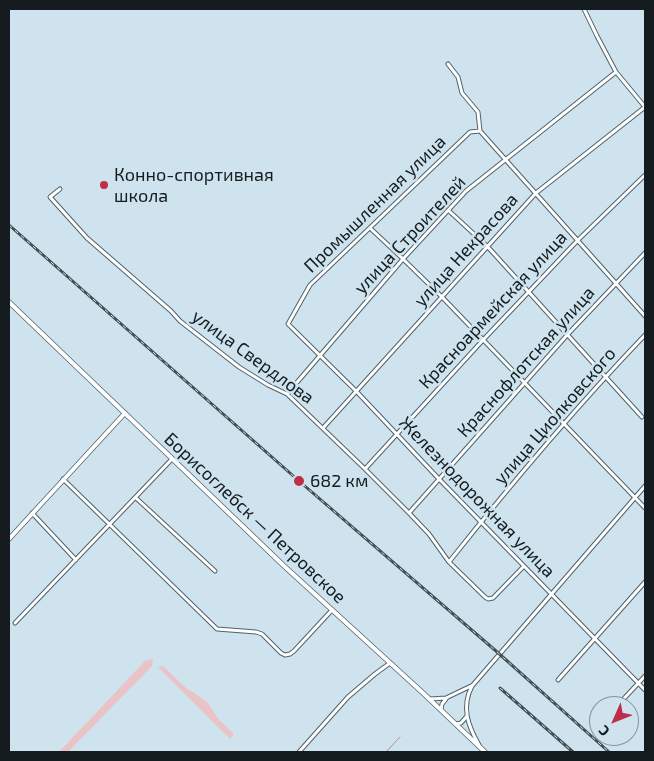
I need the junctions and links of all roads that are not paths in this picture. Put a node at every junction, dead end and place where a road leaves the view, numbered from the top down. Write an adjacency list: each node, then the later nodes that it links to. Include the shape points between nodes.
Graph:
1 (584, 9): 3 (street)
2 (448, 64): 5 (street, via 458,77 462,93 478,112)
3 (616, 72): 4 (street); 6 (street, улица Строителей)
4 (645, 107): 9 (street, улица Некрасова)
5 (480, 131): 6 (street); 11 (street, Промышленная улица, via 470,132)
6 (506, 160): 9 (street); 10 (street, улица Строителей, via 466,191)
7 (645, 175): 12 (street, Красноармейская улица)
8 (60, 188): 29 (street, улица Свердлова, via 50,197 99,249 180,321 240,367)
9 (536, 193): 12 (street); 13 (street, улица Некрасова)
10 (448, 210): 13 (street); 15 (street, улица Строителей)
11 (370, 228): 15 (street); 21 (street, Промышленная улица, via 310,285)
12 (578, 240): 16 (street); 17 (street, Красноармейская улица)
13 (487, 246): 17 (street); 18 (street, улица Некрасова)
14 (645, 253): 16 (street, Краснофлотская улица)
15 (404, 259): 18 (street); 25 (street, улица Строителей)
16 (616, 283): 20 (street); 22 (street, Краснофлотская улица)
17 (529, 291): 22 (street); 24 (street, Красноармейская улица)
18 (442, 297): 24 (street); 28 (street, улица Некрасова)
19 (9, 302): 30 (street, Борисоглебск — Петровское)
20 (645, 316)
21 (288, 324): 25 (street, Железнодорожная улица)
22 (568, 334): 26 (street); 27 (street, Краснофлотская улица)
23 (645, 336): 26 (street, улица Циолковского)
24 (483, 340): 27 (street); 34 (street, Красноармейская улица)
25 (321, 356): 28 (street, Железнодорожная улица); 29 (street, улица Строителей)
26 (605, 377): 31 (street); 32 (street, улица Циолковского)
27 (525, 384): 32 (street); 38 (street, Краснофлотская улица)
28 (357, 392): 33 (street, улица Некрасова); 34 (street, Железнодорожная улица)
29 (287, 394): 33 (street, улица Свердлова)
30 (125, 413): 35 (street, Борисоглебск — Петровское); 37 (street)
31 (642, 417)
32 (565, 424): 40 (street); 45 (street, улица Циолковского)
33 (323, 428): 36 (street, улица Свердлова)
34 (398, 434): 36 (street, Красноармейская улица); 38 (street, Железнодорожная улица)
35 (172, 459): 41 (street); 54 (street, Борисоглебск — Петровское)
36 (365, 469): 44 (street, улица Свердлова)
37 (63, 479): 43 (street); 46 (street)
38 (440, 479): 44 (street, Краснофлотская улица); 45 (street, Железнодорожная улица)
39 (645, 486): 40 (street)
40 (636, 497): 42 (street); 53 (street)
41 (136, 498): 46 (street); 51 (street)
42 (645, 508)
43 (32, 513): 47 (street); 48 (street)
44 (409, 513): 49 (street, улица Свердлова, via 429,534)
45 (481, 521): 49 (street, улица Циолковского); 50 (street, Железнодорожная улица)
46 (110, 524): 48 (street); 54 (street, via 217,629 262,634 285,655 294,651)
47 (9, 539)
48 (76, 560): 55 (street)
49 (448, 562): 50 (street, улица Свердлова, via 488,599 493,598)
50 (524, 566): 53 (street, Железнодорожная улица)
51 (215, 571)
52 (645, 582): 56 (street)
53 (552, 594): 56 (street, Железнодорожная улица); 61 (street)
54 (332, 610): 57 (street, Борисоглебск — Петровское)
55 (15, 623)
56 (596, 638): 59 (street); 60 (street, Железнодорожная улица)
57 (390, 663): 65 (street, Борисоглебск — Петровское); 70 (street, via 348,697)
58 (645, 676): 60 (street)
59 (558, 680)
60 (638, 684): 62 (street, Железнодорожная улица); 63 (street)
61 (472, 686): 64 (street); 67 (street, via 467,697)
62 (645, 690)
63 (627, 696)
64 (446, 698): 65 (street); 66 (street)
65 (429, 699): 66 (street, Борисоглебск — Петровское)
66 (441, 710): 68 (street, Борисоглебск — Петровское)
67 (467, 716): 68 (street); 69 (street)
68 (455, 724): 69 (street, Борисоглебск — Петровское)
69 (483, 750)
70 (299, 752)

